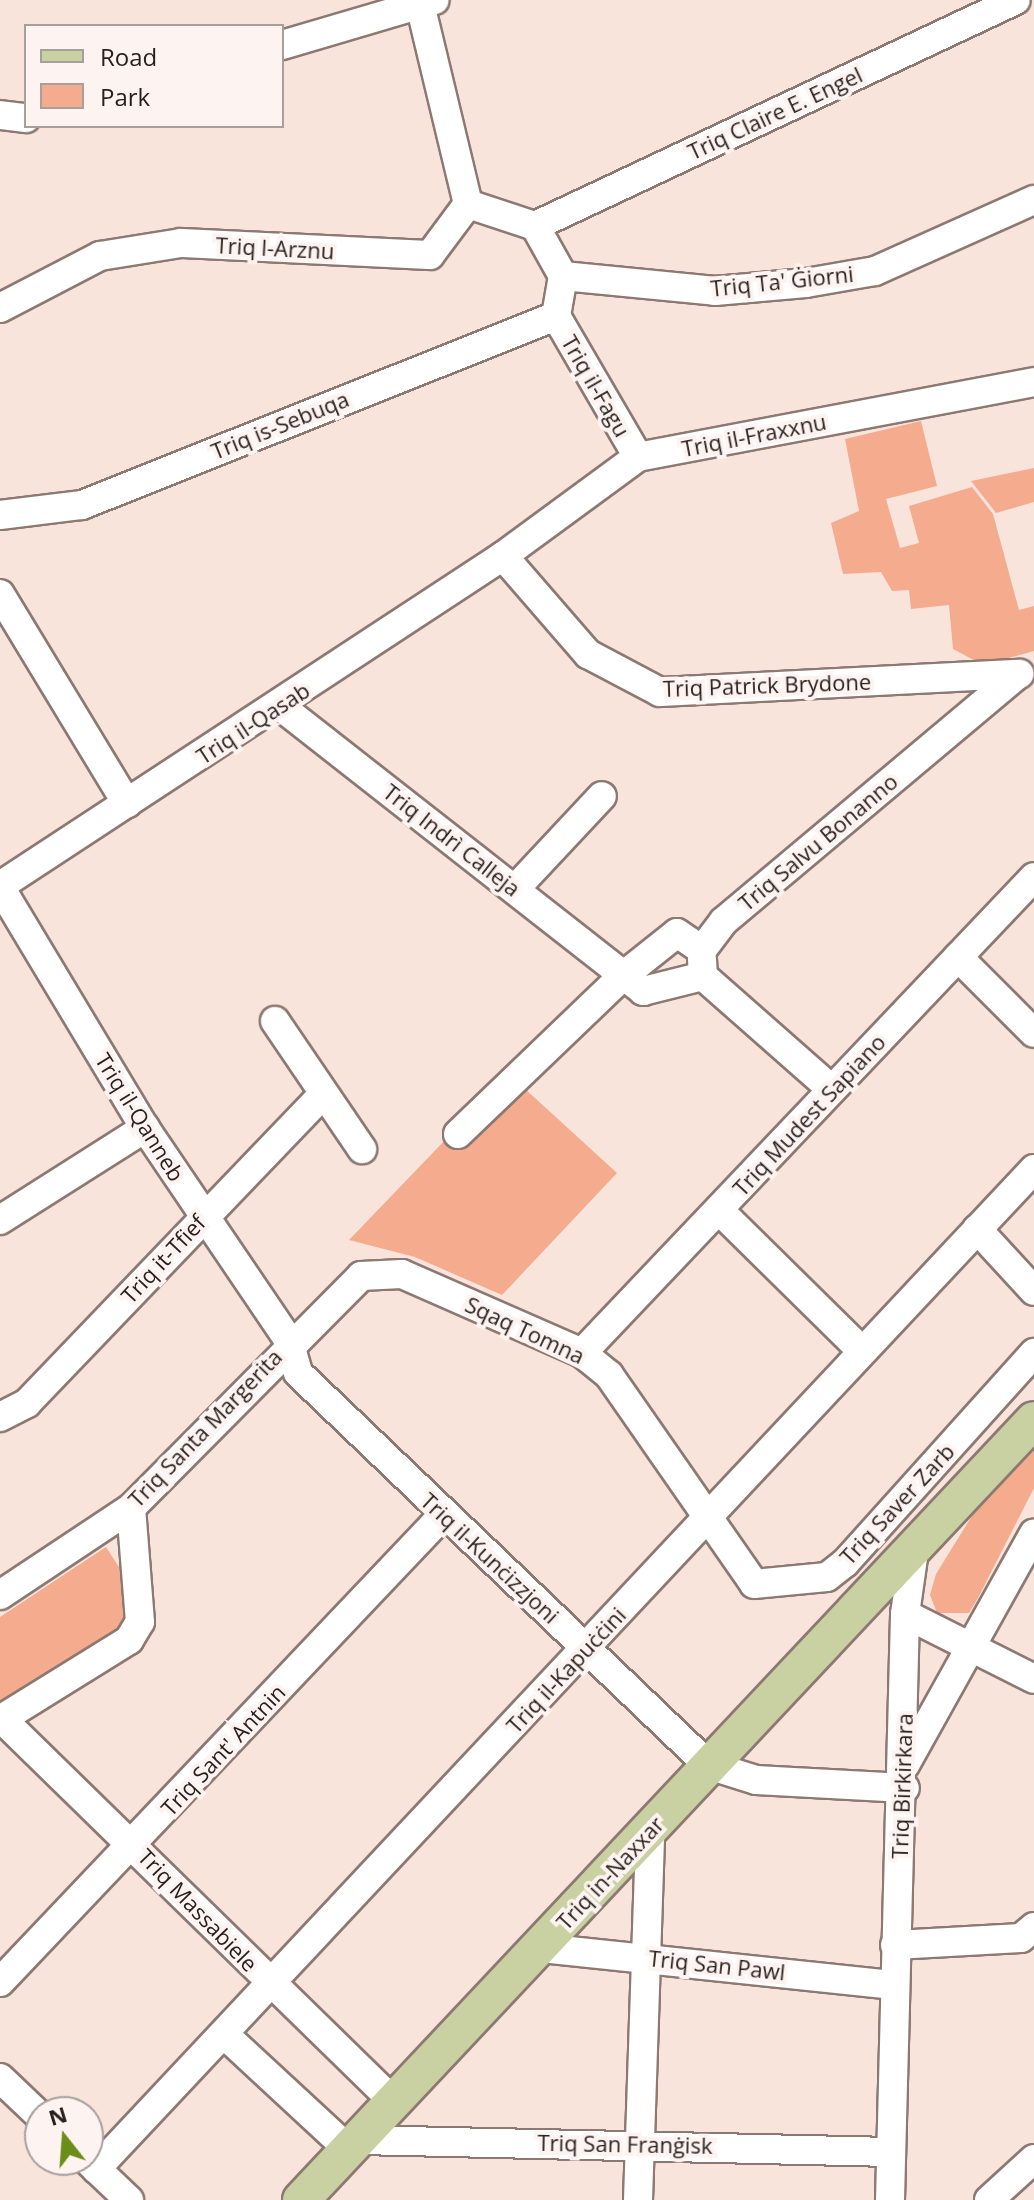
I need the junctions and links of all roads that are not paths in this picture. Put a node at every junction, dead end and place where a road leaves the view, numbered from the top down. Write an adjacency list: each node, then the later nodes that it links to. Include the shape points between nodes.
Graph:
1 (1016, 0): 3 (street, Triq Claire E. Engel)
2 (424, 2): 4 (street); 8 (street)
3 (986, 6): 9 (street, Triq Claire E. Engel)
4 (284, 44)
5 (0, 115): 6 (street)
6 (24, 118)
7 (1034, 200): 10 (street, Triq Ta' Ġiorni, via 875,271 806,283 715,291)
8 (468, 204): 9 (street); 11 (street, Triq l-Arznu, via 430,255 181,243 100,256)
9 (535, 226): 10 (street)
10 (563, 276): 12 (street, Triq il-Fagu)
11 (0, 308)
12 (556, 316): 14 (street, Triq il-Fagu); 15 (street, Triq is-Sebuqa, via 82,505)
13 (1034, 382): 14 (street, Triq il-Fraxxnu)
14 (638, 457): 16 (street, Triq il-Fraxxnu)
15 (0, 515)
16 (503, 556): 18 (street, Triq Patrick Brydone, via 588,654 660,692); 19 (street, Triq il-Qasab)
17 (0, 594): 21 (street)
18 (1025, 672): 26 (street, Triq Salvu Bonanno, via 724,921)
19 (280, 706): 21 (street, Triq il-Qasab); 24 (street, Triq Indrì Calleja)
20 (602, 796): 24 (street)
21 (127, 804): 23 (street, Triq il-Qasab)
22 (1034, 877): 25 (street, Triq Mudest Sapiano)
23 (0, 886): 32 (street, Triq il-Qanneb)
24 (515, 889): 27 (street, Triq Indrì Calleja)
25 (958, 957): 29 (street); 30 (street, Triq Mudest Sapiano)
26 (703, 963): 27 (street, via 643,991); 27 (street, via 677,933); 30 (street)
27 (623, 976): 33 (street)
28 (275, 1021): 31 (street)
29 (1034, 1033)
30 (831, 1089): 36 (street, Triq Mudest Sapiano)
31 (322, 1095): 34 (street); 37 (street, Triq it-Tfief)
32 (145, 1128): 37 (street, Triq il-Qanneb); 38 (street)
33 (458, 1134)
34 (362, 1149)
35 (1034, 1169): 39 (street, Triq il-Kapuċċini)
36 (720, 1211): 43 (street); 44 (street, Triq Mudest Sapiano)
37 (203, 1216): 42 (street, Triq il-Qanneb); 46 (street, Triq it-Tfief, via 27,1403)
38 (0, 1220)
39 (977, 1229): 41 (street); 43 (street, Triq il-Kapuċċini)
40 (361, 1276): 42 (street, Triq Santa Margerita); 44 (street, Sqaq Tomna, via 402,1274)
41 (1034, 1291)
42 (289, 1341): 48 (street, Triq Santa Margerita); 49 (street, Triq il-Kunċizzjoni, via 298,1373)
43 (862, 1351): 50 (street, Triq il-Kapuċċini)
44 (582, 1353): 50 (street, Sqaq Tomna, via 609,1375)
45 (1034, 1353): 50 (street, Triq Saver Zarb, via 827,1577 754,1584)
46 (0, 1417)
47 (1034, 1420): 52 (main road)
48 (131, 1508): 53 (street, Triq Santa Margerita); 58 (street, via 140,1622 135,1631)
49 (443, 1515): 56 (street, Triq il-Kunċizzjoni); 62 (street, Triq Sant' Antnin)
50 (709, 1520): 56 (street, Triq il-Kapuċċini)
51 (1034, 1533): 55 (street)
52 (915, 1544): 54 (street, Triq Birkirkara); 59 (main road, Triq in-Naxxar, via 890,1581)
53 (0, 1595)
54 (905, 1614): 55 (street); 60 (street, Triq Birkirkara)
55 (974, 1643): 57 (street); 60 (street)
56 (586, 1648): 59 (street, Triq il-Kunċizzjoni); 69 (street, Triq il-Kapuċċini)
57 (1034, 1679)
58 (1, 1720): 62 (street, Triq Massabiele)
59 (708, 1765): 60 (street, via 756,1780); 61 (main road, Triq in-Naxxar)
60 (905, 1777): 64 (street, Triq Birkirkara)
61 (650, 1830): 65 (main road, Triq in-Naxxar); 66 (street)
62 (134, 1845): 67 (street, Triq Sant' Antnin); 69 (street, Triq Massabiele)
63 (1034, 1927): 64 (street, via 1021,1938)
64 (895, 1945): 68 (street, Triq Birkirkara)
65 (541, 1948): 66 (street, Triq San Pawl); 73 (main road, Triq in-Naxxar)
66 (645, 1957): 68 (street, Triq San Pawl); 74 (street)
67 (0, 1982)
68 (892, 1985): 76 (street, Triq Birkirkara)
69 (272, 1986): 70 (street, Triq il-Kapuċċini); 73 (street, Triq Massabiele)
70 (226, 2036): 75 (street); 77 (street, Triq il-Kapuċċini)
71 (0, 2078): 72 (street)
72 (24, 2101)
73 (394, 2102): 75 (main road, Triq in-Naxxar)
74 (640, 2143): 75 (street, Triq San Franġisk); 76 (street, Triq San Franġisk); 82 (street)
75 (354, 2145): 81 (main road, Triq in-Naxxar)
76 (891, 2152): 83 (street, Triq Birkirkara)
77 (104, 2153)
78 (1034, 2159): 84 (street)
79 (104, 2176): 80 (street)
80 (129, 2200)
81 (301, 2200)
82 (638, 2200)
83 (890, 2200)
84 (989, 2200)

